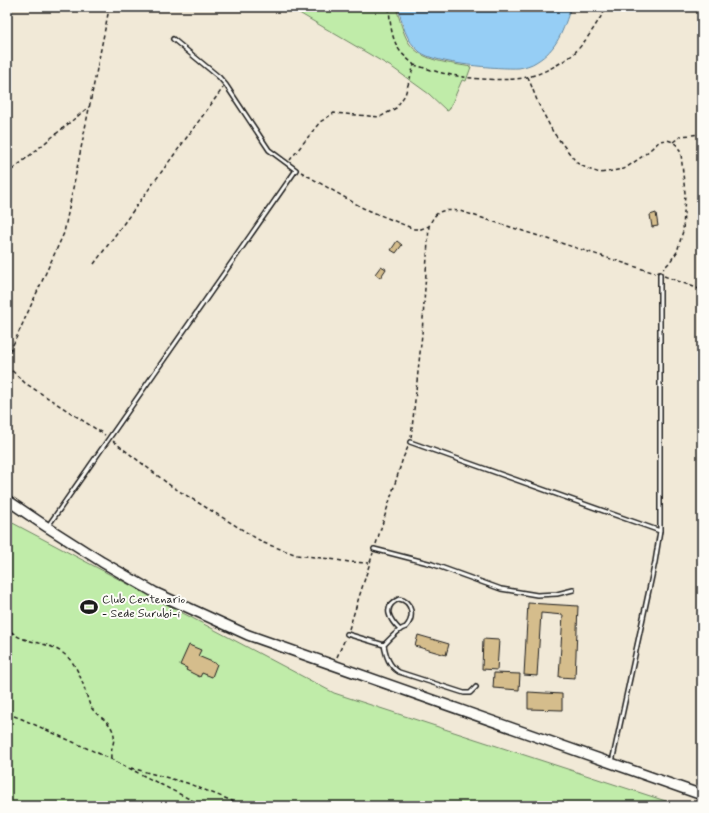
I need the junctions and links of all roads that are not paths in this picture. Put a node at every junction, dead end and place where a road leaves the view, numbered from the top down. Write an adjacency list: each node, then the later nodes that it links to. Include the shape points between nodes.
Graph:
1 (173, 39): 5 (lane, via 226,84 269,150 296,170)
2 (660, 274): 6 (lane)
3 (410, 442): 6 (lane)
4 (7, 500): 5 (street)
5 (47, 527): 13 (street, via 154,592 248,635)
6 (660, 531): 13 (lane)
7 (374, 549): 8 (lane, via 432,564 501,589 537,595)
8 (573, 590)
9 (400, 630): 9 (lane, via 389,618 389,611 391,605 403,600 410,606 411,614 406,626); 11 (lane)
10 (347, 634): 11 (lane)
11 (384, 645): 12 (lane, via 389,662 398,672 464,693 470,693)
12 (476, 687)
13 (612, 762): 14 (street)
14 (702, 794)

